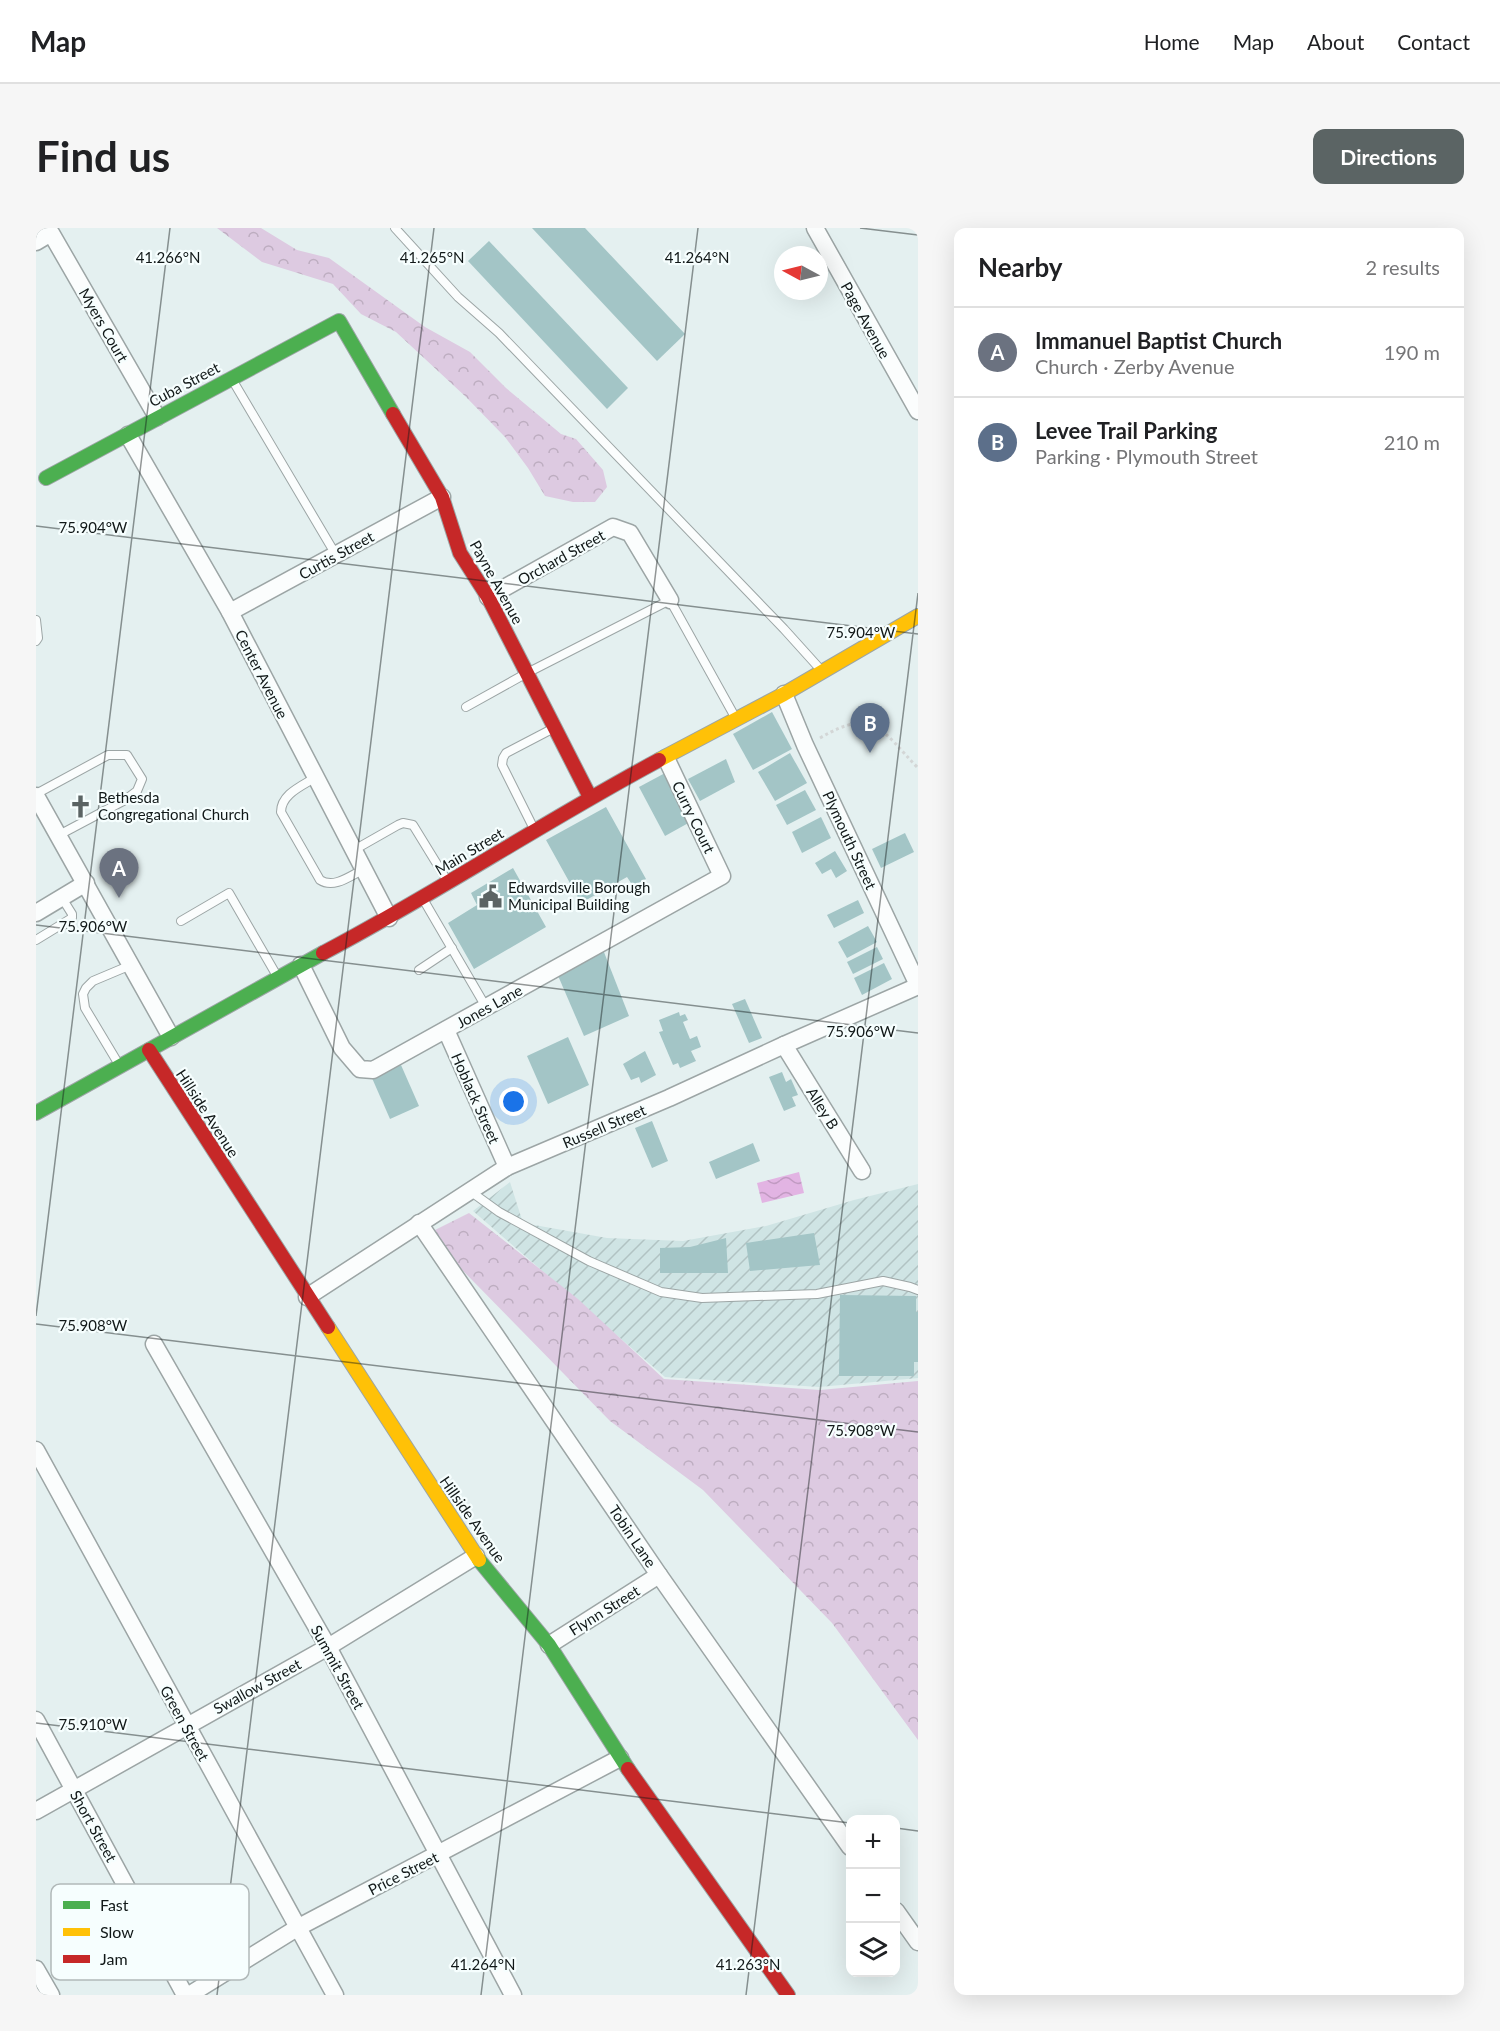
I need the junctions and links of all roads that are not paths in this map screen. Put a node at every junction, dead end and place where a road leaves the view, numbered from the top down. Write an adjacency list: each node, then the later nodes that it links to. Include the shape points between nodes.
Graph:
1 (395, 228): 18 (lane)
2 (815, 228): 6 (street, Page Avenue)
3 (36, 242): 7 (street, Myers Court, via 51,233)
4 (339, 321): 5 (street, Cuba Street); 10 (street, Payne Avenue)
5 (231, 378): 7 (street, Cuba Street); 11 (lane)
6 (918, 411)
7 (157, 417): 8 (street, Cuba Street)
8 (128, 435): 9 (street, Cuba Street); 14 (street, Center Avenue)
9 (46, 478)
10 (442, 497): 11 (street, Curtis Street); 12 (street, Payne Avenue, via 460,553)
11 (336, 555): 14 (street, Curtis Street)
12 (488, 597): 13 (street, Orchard Street, via 613,527 630,532); 19 (street, Payne Avenue)
13 (670, 600): 19 (lane); 22 (lane)
14 (230, 612): 25 (street, Center Avenue)
15 (918, 616): 18 (street, Main Street)
16 (36, 620): 17 (lane)
17 (36, 641)
18 (822, 671): 20 (street, Main Street)
19 (527, 673): 21 (lane); 23 (street, Payne Avenue)
20 (784, 694): 22 (street, Main Street); 46 (street, Plymouth Street)
21 (466, 707)
22 (736, 720): 24 (street, Main Street)
23 (555, 727): 27 (street, Payne Avenue); 28 (lane, via 503,758 502,765)
24 (666, 758): 27 (street, Main Street); 32 (street, Curry Court)
25 (316, 777): 30 (street, Center Avenue); 31 (lane, via 286,797 281,804 282,812 320,880 333,884)
26 (36, 795): 29 (street); 29 (lane, via 108,755 127,755 142,779 137,791 124,800)
27 (591, 797): 28 (street, Main Street)
28 (535, 830): 33 (street, Main Street)
29 (59, 835): 34 (street)
30 (354, 850): 31 (street, Center Avenue); 33 (lane, via 398,825 409,823)
31 (363, 869): 38 (street, Center Avenue)
32 (723, 876): 47 (street, Jones Lane)
33 (448, 882): 35 (street, Main Street)
34 (86, 883): 36 (street); 43 (street)
35 (423, 897): 38 (street, Main Street); 41 (lane)
36 (62, 898): 37 (street); 40 (lane, via 72,918)
37 (36, 913)
38 (389, 918): 42 (street, Main Street)
39 (181, 921): 45 (lane, via 229,893)
40 (36, 940)
41 (452, 948): 44 (lane); 47 (lane)
42 (301, 964): 45 (street, Main Street); 48 (street, Jones Lane, via 342,1048 360,1069 374,1070)
43 (131, 965): 49 (street); 52 (lane, via 93,981 83,994 86,1008)
44 (419, 970)
45 (277, 977): 49 (street, Main Street)
46 (918, 985): 50 (street, Russell Street)
47 (486, 1007): 48 (street, Jones Lane)
48 (446, 1030): 54 (street, Hoblack Street)
49 (171, 1036): 51 (street, Main Street)
50 (784, 1045): 54 (street, Russell Street); 55 (street, Alley B)
51 (148, 1050): 52 (street, Main Street); 59 (street, Hillside Avenue)
52 (120, 1066): 53 (street, Main Street)
53 (36, 1113)
54 (507, 1167): 56 (street, Russell Street)
55 (862, 1172)
56 (470, 1191): 57 (street, Russell Street); 58 (lane, via 498,1212 589,1261 661,1292 702,1298 817,1294 883,1281)
57 (419, 1223): 59 (street, Russell Street); 63 (street, Tobin Lane)
58 (918, 1290)
59 (307, 1297): 62 (street, Hillside Avenue)
60 (154, 1344): 65 (street, Summit Street)
61 (36, 1450): 67 (street, Green Street)
62 (476, 1556): 64 (street, Hillside Avenue); 65 (street, Swallow Street)
63 (659, 1575): 64 (street, Flynn Street); 71 (street, Tobin Lane)
64 (549, 1644): 68 (street, Hillside Avenue)
65 (328, 1647): 67 (street, Swallow Street); 72 (street, Summit Street)
66 (36, 1720): 69 (street, Short Street)
67 (187, 1726): 69 (street, Swallow Street); 75 (street, Green Street)
68 (620, 1758): 72 (street, Price Street); 85 (street, Hillside Avenue)
69 (74, 1790): 70 (street, Swallow Street); 73 (street, Short Street)
70 (36, 1811)
71 (846, 1841)
72 (440, 1854): 75 (street, Price Street); 84 (street, Summit Street)
73 (126, 1884)
74 (900, 1917): 76 (street)
75 (297, 1928): 77 (street, Price Street); 83 (street, Green Street)
76 (918, 1942)
77 (249, 1957)
78 (36, 1969): 81 (street)
79 (179, 1980): 82 (street, Short Street)
80 (212, 1980): 82 (street, Price Street)
81 (51, 1995)
82 (187, 1995)
83 (335, 1995)
84 (513, 1995)
85 (788, 1995)

